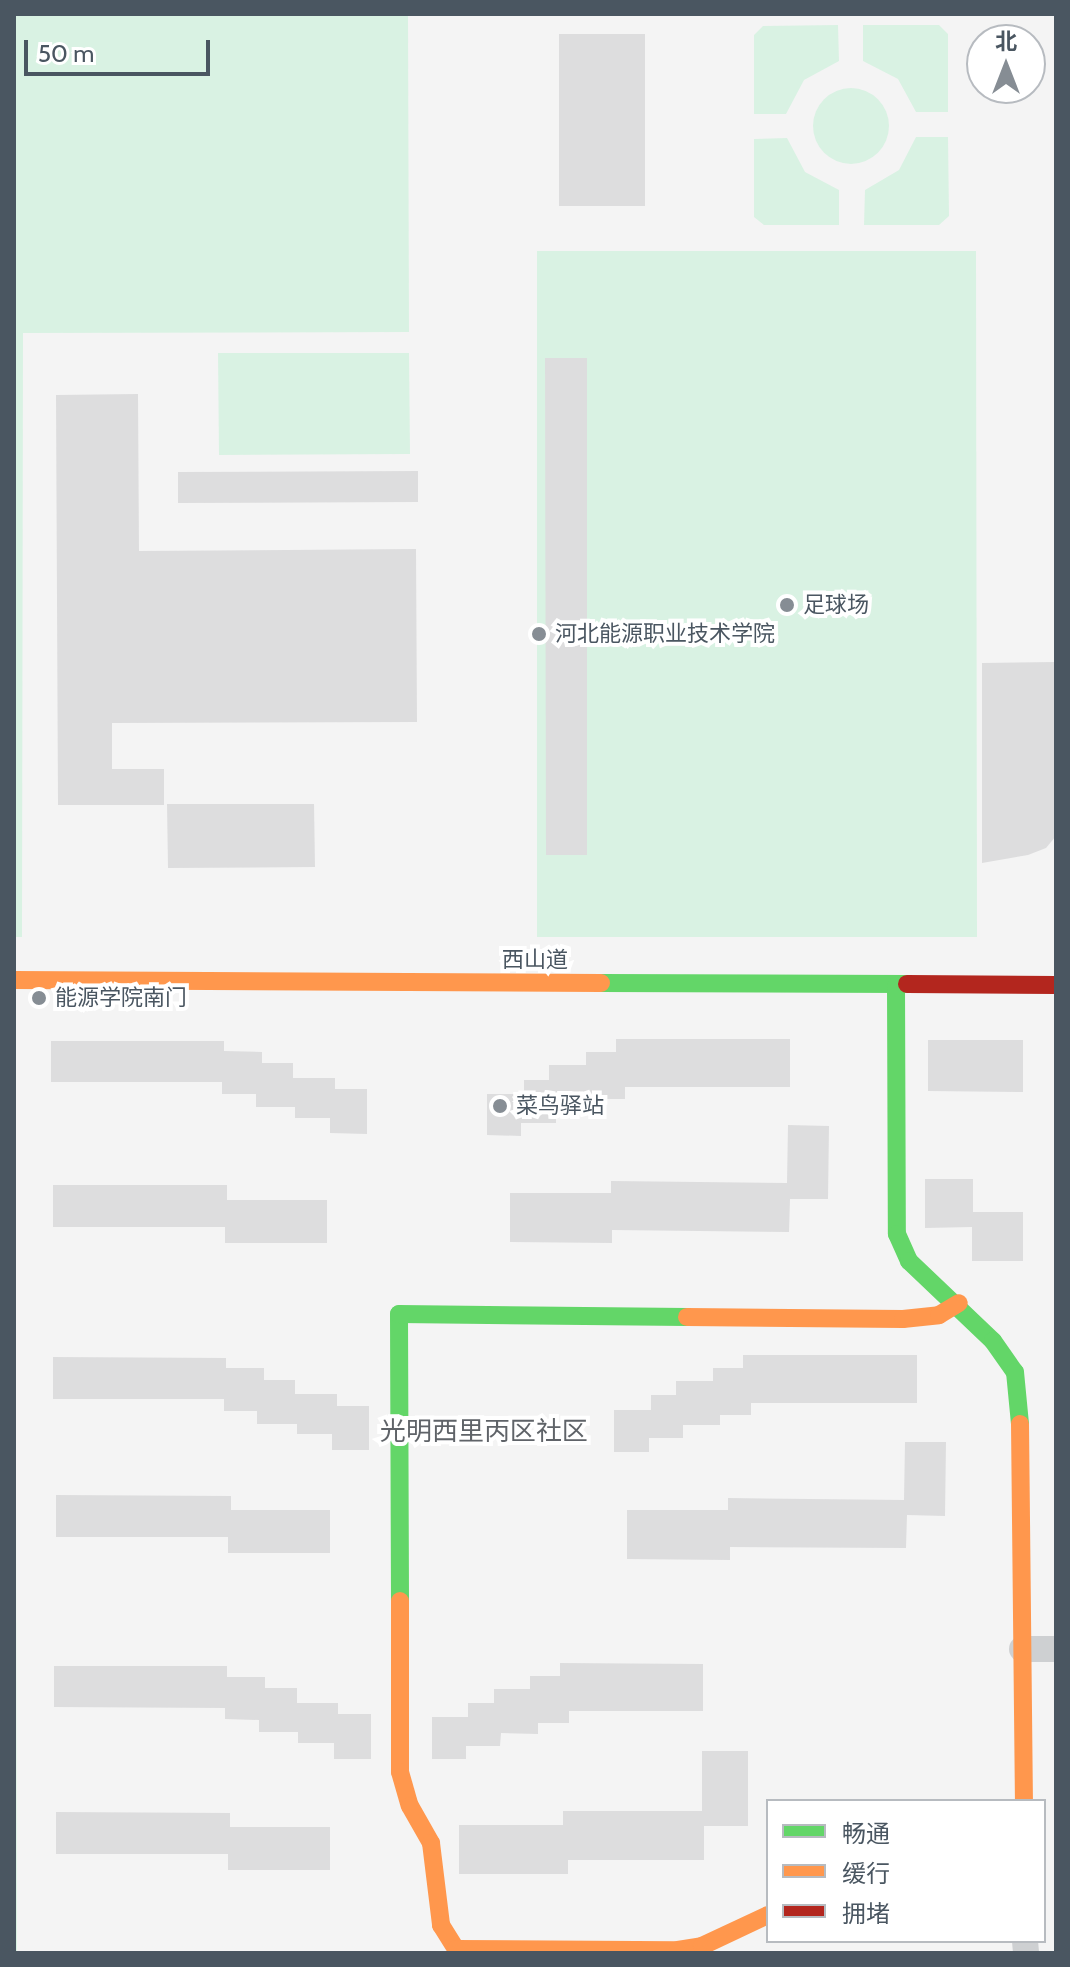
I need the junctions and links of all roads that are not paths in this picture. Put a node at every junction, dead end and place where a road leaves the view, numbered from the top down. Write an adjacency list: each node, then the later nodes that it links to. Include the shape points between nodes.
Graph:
1 (14, 980): 3 (street, 西山道)
2 (1056, 985): 3 (street, 西山道)
3 (896, 986): 4 (street, via 897,1234 909,1261)
4 (959, 1303): 5 (street, via 1015,1372 1020,1403); 8 (street, via 939,1315 903,1319 399,1314 400,1772 410,1806 431,1843 441,1925 456,1949 678,1950 702,1946)
5 (1022, 1649): 6 (street); 7 (street)
6 (1056, 1649)
7 (1024, 1799)
8 (766, 1916)

